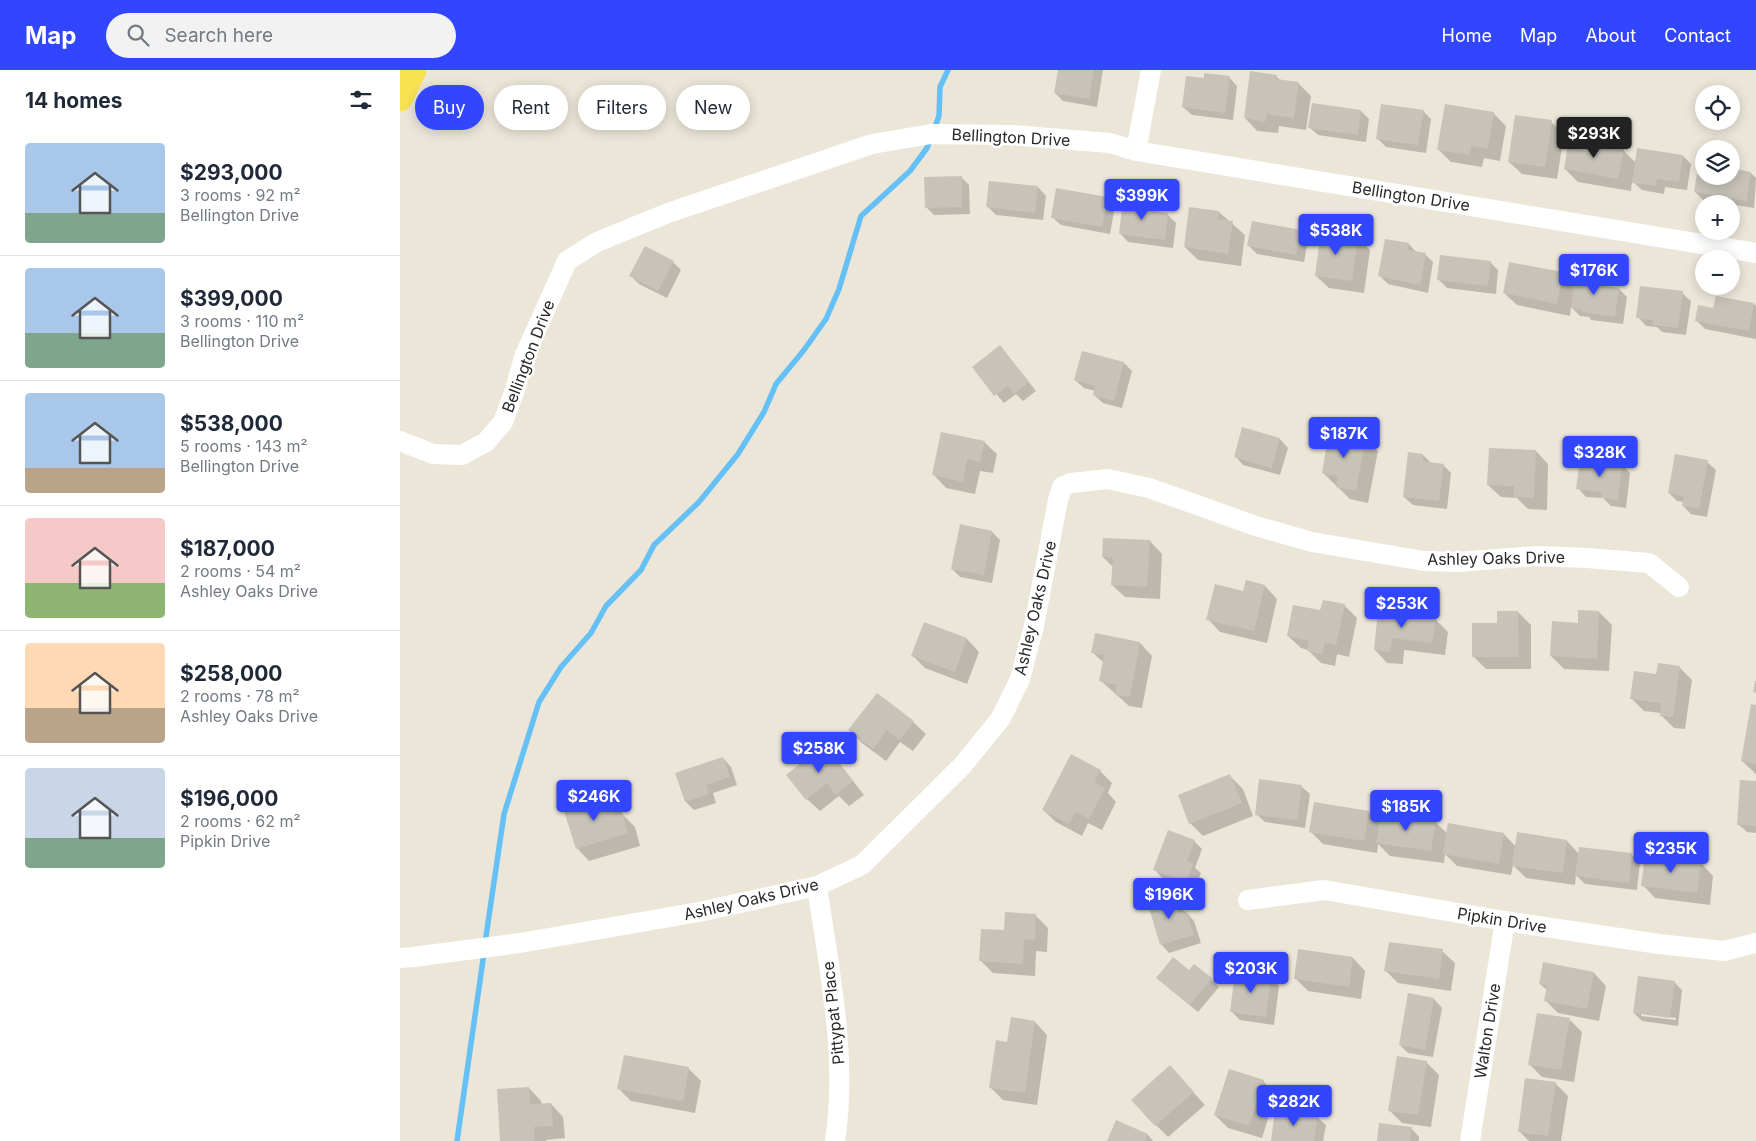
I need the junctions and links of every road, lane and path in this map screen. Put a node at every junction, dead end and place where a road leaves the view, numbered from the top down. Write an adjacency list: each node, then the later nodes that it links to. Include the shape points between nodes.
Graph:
1 (414, 70): 3 (main road)
2 (1151, 70): 4 (street)
3 (400, 100)
4 (1136, 151): 5 (street, Bellington Drive); 6 (street, Bellington Drive, via 1110,143 1031,136 931,134 872,144 668,213 597,242 567,260 524,357 503,422 486,442 462,455 433,454)
5 (1756, 253)
6 (401, 443)
7 (1679, 587): 8 (street, Ashley Oaks Drive, via 1649,563 1537,556 1458,562 1424,561 1352,550 1256,526 1150,488 1108,479 1071,483 1062,487 1058,500 1034,626 1020,679 1001,718 962,766 862,865)
8 (817, 886): 12 (street, Ashley Oaks Drive, via 699,912 529,942); 13 (street, Pittypat Place, via 839,1039 840,1112)
9 (1248, 900): 10 (street, Pipkin Drive, via 1324,890)
10 (1505, 921): 11 (street, Pipkin Drive, via 1724,951); 14 (street, Walton Drive)
11 (1756, 943)
12 (400, 958)
13 (835, 1141)
14 (1470, 1141)

